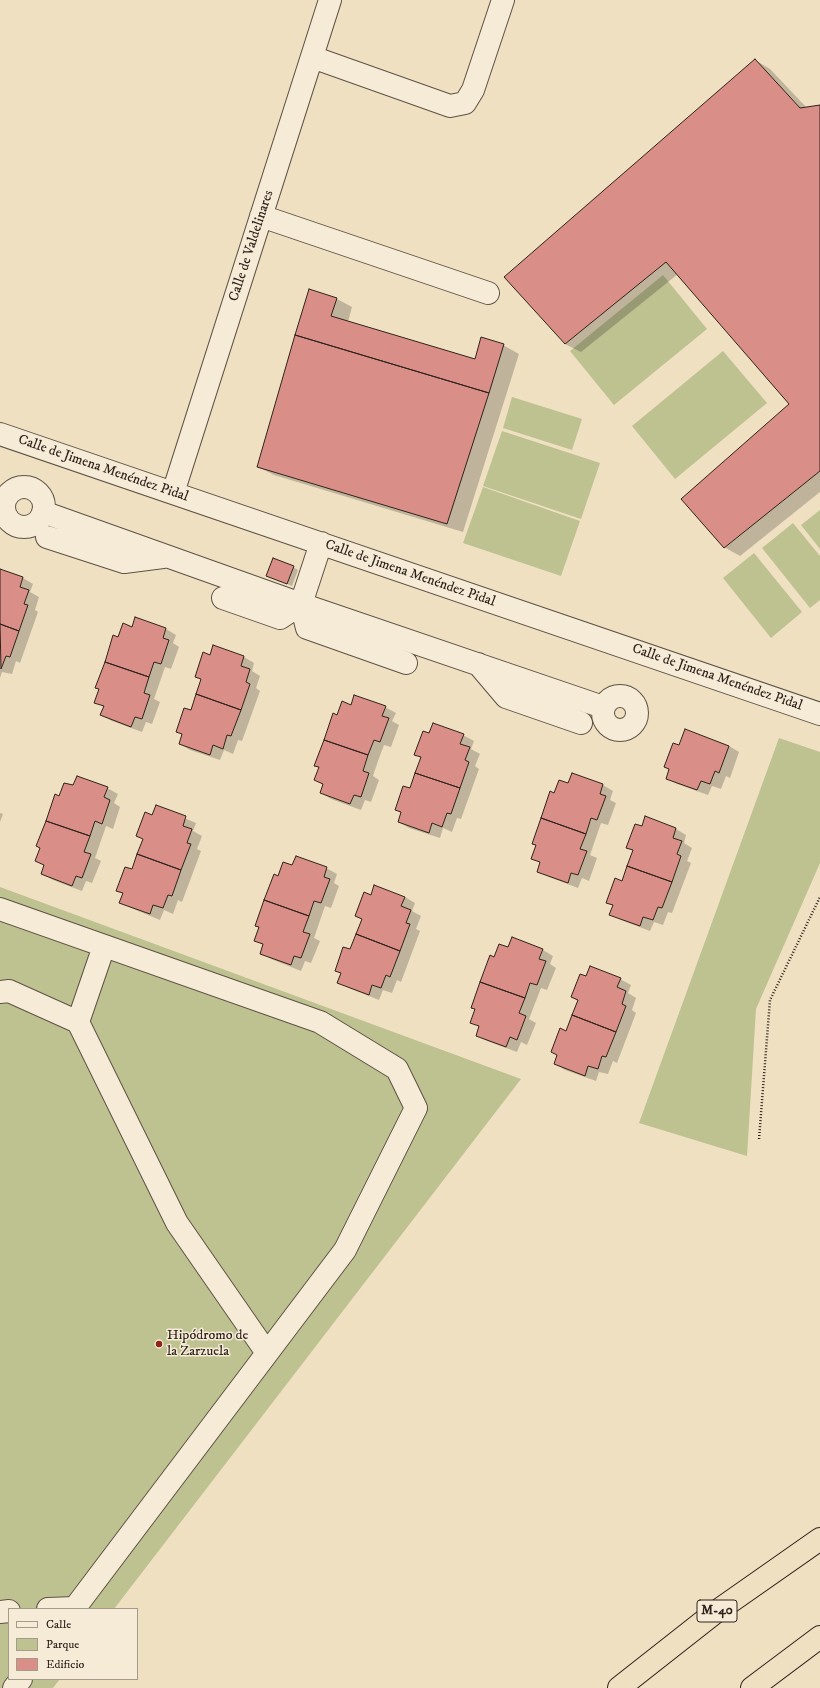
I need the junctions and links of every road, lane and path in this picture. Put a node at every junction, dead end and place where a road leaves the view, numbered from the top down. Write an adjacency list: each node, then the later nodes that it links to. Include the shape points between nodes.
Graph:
1 (330, 0): 3 (street, Calle de Valdelinares)
2 (503, 0): 3 (street, via 473,90 465,103 450,106)
3 (312, 57): 4 (street, Calle de Valdelinares)
4 (261, 216): 5 (street); 7 (street, Calle de Valdelinares)
5 (488, 293)
6 (0, 434): 7 (street, Calle de Jimena Menéndez Pidal)
7 (174, 493): 10 (street, Calle de Jimena Menéndez Pidal)
8 (43, 512): 11 (street)
9 (47, 537): 11 (street, via 124,562)
10 (321, 543): 13 (street); 17 (street, Calle de Jimena Menéndez Pidal)
11 (168, 557): 13 (street)
12 (223, 598): 13 (street, via 280,618)
13 (301, 604): 14 (street, via 307,628); 15 (street)
14 (406, 663)
15 (478, 664): 16 (street); 18 (street, via 506,697)
16 (604, 707)
17 (820, 714)
18 (581, 722)
19 (820, 898): 24 (path, via 770,1000)
20 (0, 909): 21 (street)
21 (104, 946): 23 (street); 25 (street, via 320,1022 397,1069 416,1108 345,1250)
22 (0, 992): 23 (street, via 9,991)
23 (78, 1022): 25 (street, via 177,1223)
24 (759, 1139)
25 (267, 1354): 27 (street)
26 (820, 1539): 31 (highway, M-40, via 713,1614)
27 (74, 1608)
28 (820, 1637): 32 (highway)
29 (20, 1680): 30 (street)
30 (14, 1688)
31 (619, 1688)
32 (752, 1688)

